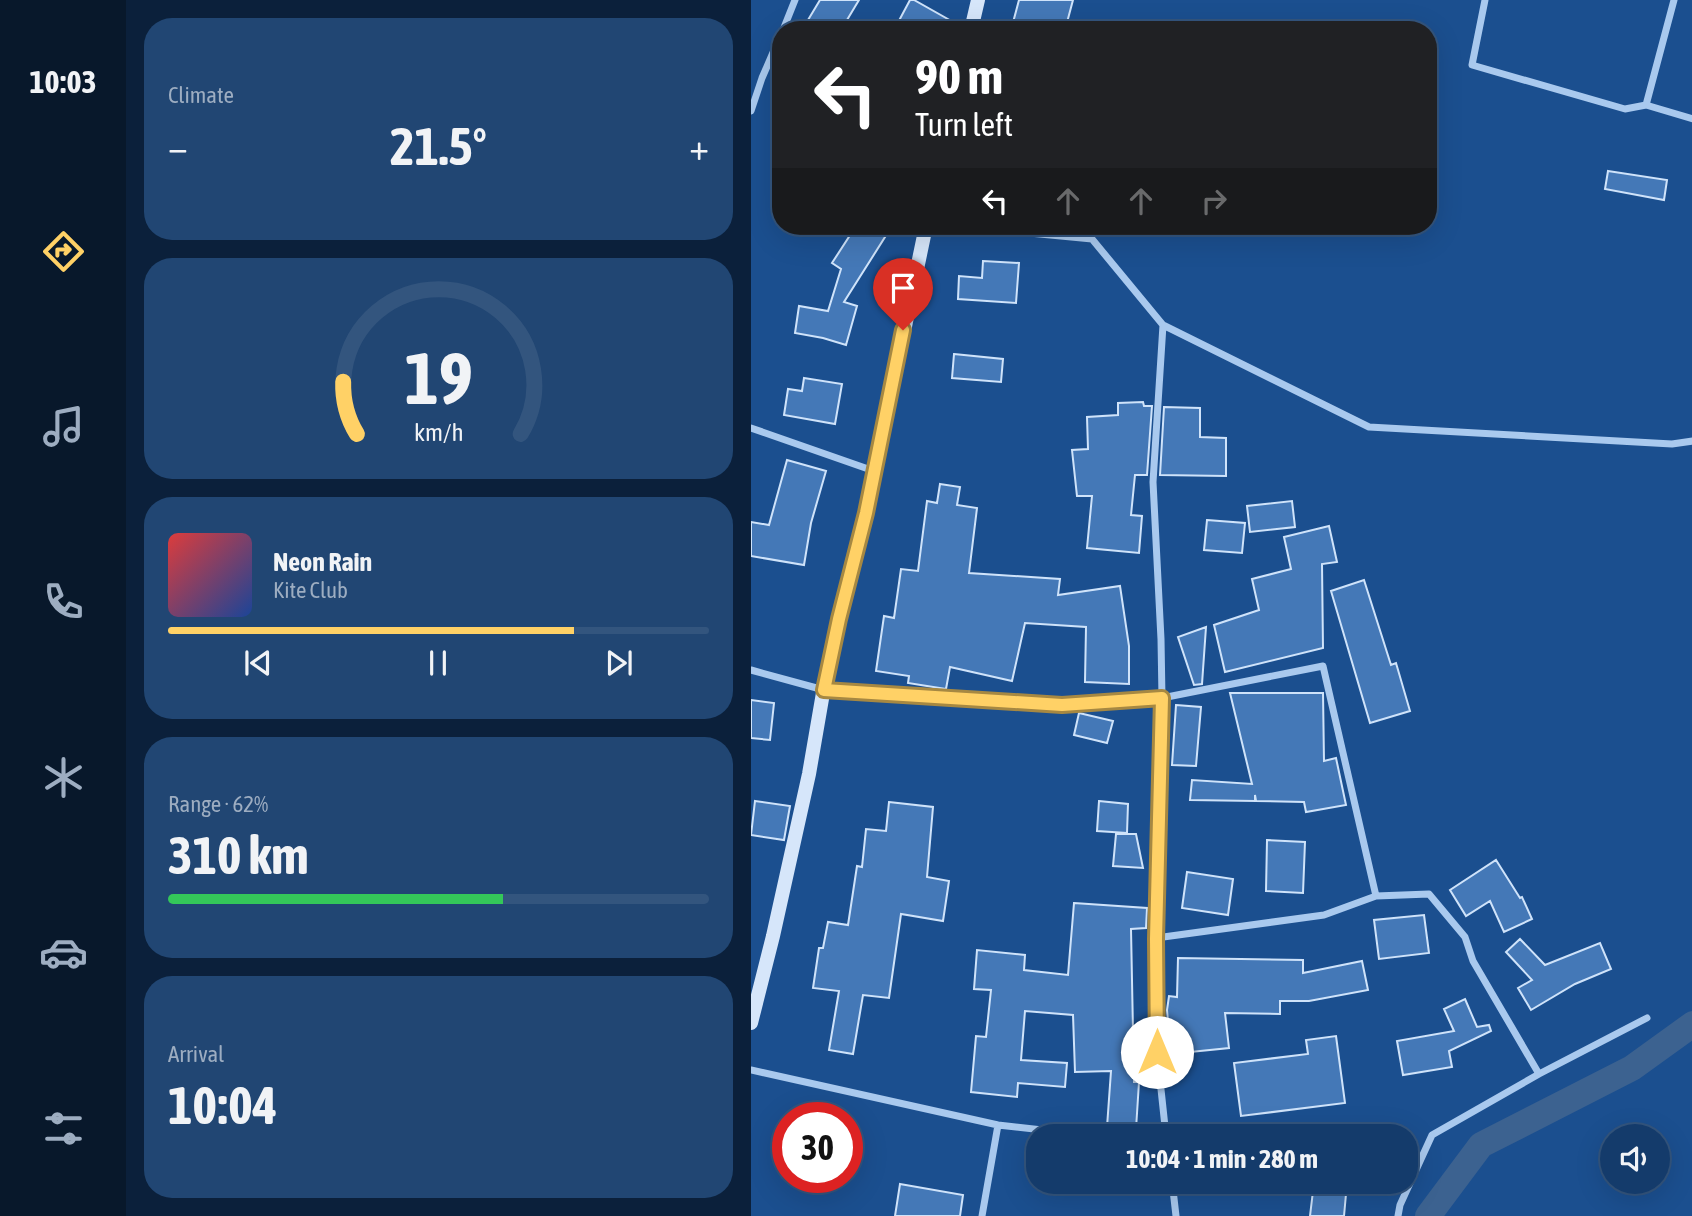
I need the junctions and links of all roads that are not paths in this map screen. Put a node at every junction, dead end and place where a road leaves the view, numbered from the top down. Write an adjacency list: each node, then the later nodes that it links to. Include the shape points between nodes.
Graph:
1 (795, 0): 5 (street)
2 (978, 0): 6 (main road)
3 (1485, 0): 8 (street, via 1472,65 1625,109)
4 (1674, 0): 8 (street)
5 (786, 21)
6 (973, 21)
7 (772, 55): 9 (street)
8 (1646, 105): 10 (street)
9 (751, 111)
10 (1692, 119)
11 (924, 235): 16 (main road)
12 (1050, 235): 13 (street, via 1092,239)
13 (1163, 325): 15 (street, via 1369,427 1672,444); 19 (street, via 1153,482)
14 (751, 428): 16 (street)
15 (1692, 441)
16 (874, 471): 18 (main road)
17 (751, 670): 18 (street)
18 (824, 690): 19 (street, via 1062,705); 22 (main road, via 806,787)
19 (1162, 698): 20 (street, via 1323,666); 21 (street)
20 (1376, 896): 21 (street, via 1324,915); 26 (street, via 1429,894 1464,937 1473,961)
21 (1156, 939): 27 (street, via 1157,1052)
22 (755, 989): 24 (main road)
23 (1647, 1018): 26 (street)
24 (751, 1023)
25 (751, 1070): 28 (street)
26 (1539, 1074): 33 (street, via 1432,1135)
27 (1165, 1124)
28 (998, 1125): 29 (street); 31 (street)
29 (1026, 1128)
30 (1173, 1194): 32 (street)
31 (982, 1216)
32 (1176, 1216)
33 (1398, 1216)

